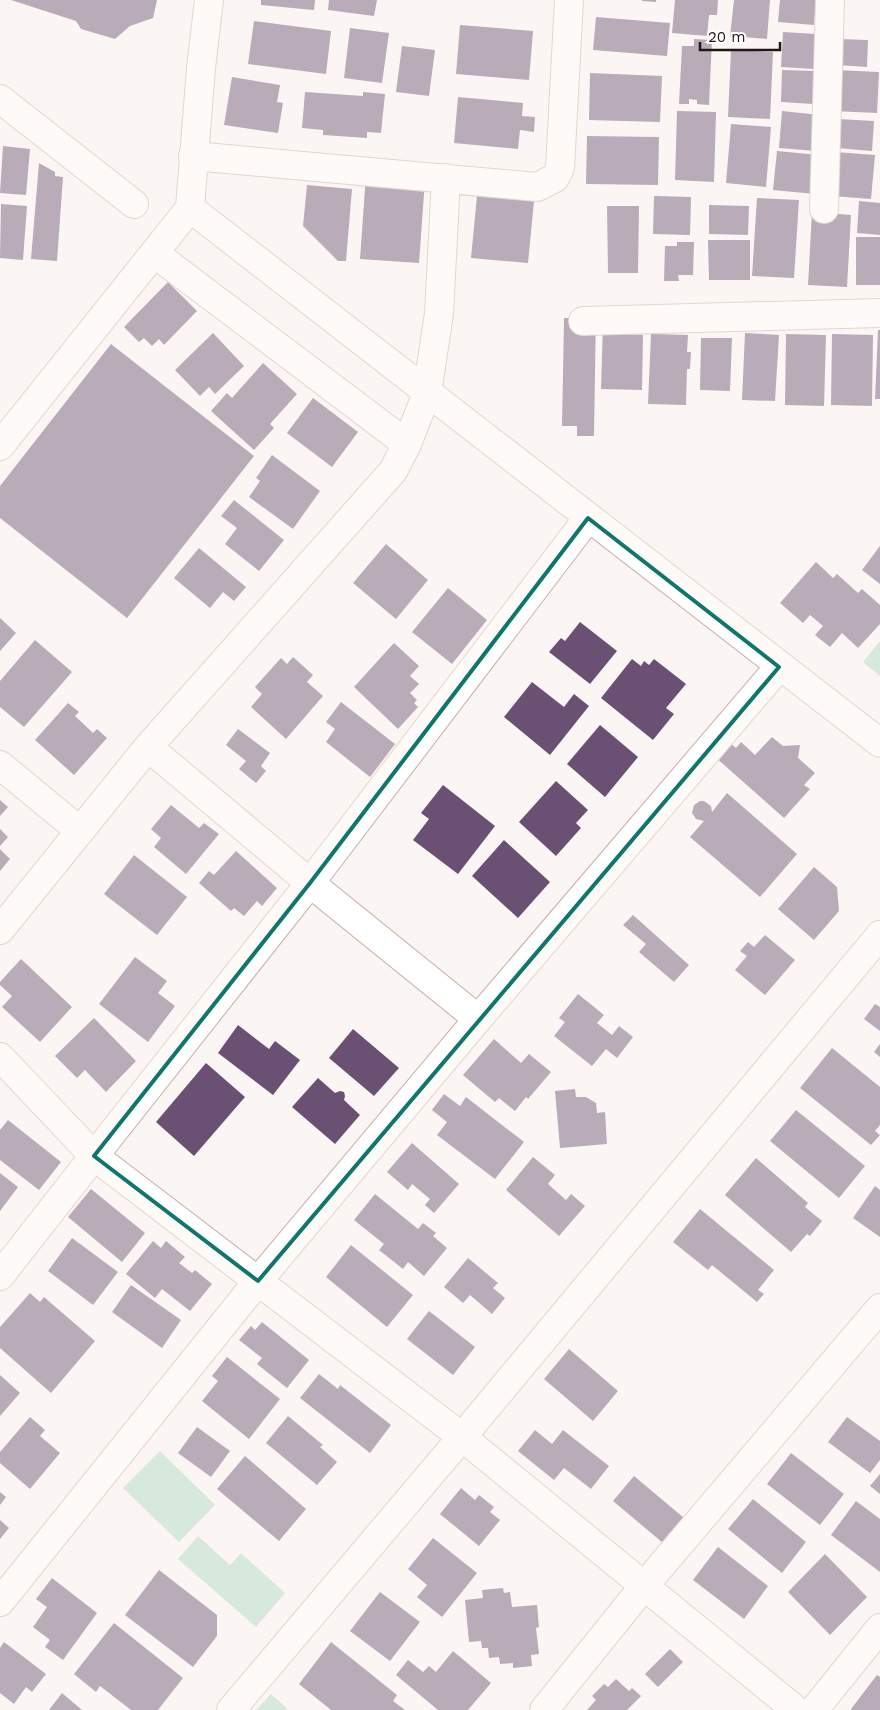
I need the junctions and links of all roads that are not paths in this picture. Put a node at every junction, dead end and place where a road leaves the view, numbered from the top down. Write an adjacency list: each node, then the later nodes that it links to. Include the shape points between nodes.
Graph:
1 (209, 0): 5 (street)
2 (569, 0): 6 (street, via 560,168 555,178 537,187)
3 (830, 0): 9 (street)
4 (0, 99): 7 (street)
5 (193, 156): 6 (street); 8 (street)
6 (446, 178): 13 (street, via 439,314)
7 (134, 204)
8 (190, 208): 10 (street); 13 (street)
9 (824, 209)
10 (154, 253): 14 (street); 15 (street)
11 (880, 313): 12 (street)
12 (583, 321)
13 (428, 393): 14 (street); 16 (street)
14 (407, 444): 19 (street, via 393,471)
15 (0, 446)
16 (588, 518): 17 (street); 22 (street)
17 (779, 667): 18 (street); 25 (street)
18 (880, 743)
19 (148, 747): 21 (street); 22 (street)
20 (0, 765): 21 (street)
21 (80, 831): 23 (street)
22 (310, 883): 25 (street); 27 (street)
23 (0, 930)
24 (880, 935): 31 (street)
25 (478, 1019): 29 (street)
26 (0, 1057): 27 (street)
27 (94, 1156): 28 (street); 29 (street)
28 (0, 1276)
29 (258, 1281): 31 (street); 33 (street)
30 (880, 1308): 32 (street)
31 (462, 1437): 32 (street); 35 (street)
32 (644, 1586): 36 (street); 37 (street)
33 (0, 1602)
34 (880, 1628): 38 (street)
35 (231, 1710)
36 (544, 1710)
37 (796, 1710)
38 (814, 1710)

